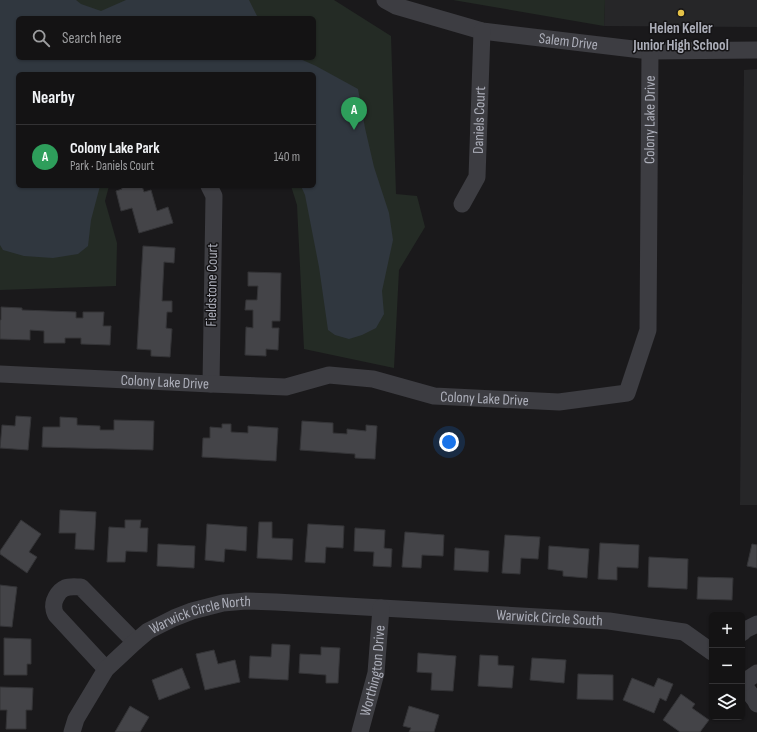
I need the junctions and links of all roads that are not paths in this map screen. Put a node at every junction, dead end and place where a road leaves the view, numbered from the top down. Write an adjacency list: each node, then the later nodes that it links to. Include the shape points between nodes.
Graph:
1 (385, 0): 2 (street, Salem Drive, via 396,6)
2 (482, 31): 4 (street, Salem Drive); 6 (street, Daniels Court, via 477,177)
3 (757, 50): 4 (street, Salem Drive)
4 (650, 51): 8 (street, Colony Lake Drive, via 648,330 627,393 559,402 434,396 373,379 329,375 286,386)
5 (211, 188): 8 (street, Fieldstone Court, via 214,196)
6 (462, 204)
7 (0, 374): 8 (street, Colony Lake Drive)
8 (210, 384)
9 (381, 608): 12 (street, Warwick Circle North, via 246,601 222,603 174,618 148,631); 13 (street, Warwick Circle South, via 609,621 684,632); 20 (street, Worthington Drive, via 376,673)
10 (757, 624): 11 (street)
11 (745, 630)
12 (135, 642): 14 (street, Warwick Circle North); 14 (street, via 81,587 61,590 53,608 56,615)
13 (709, 650)
14 (106, 669): 19 (street, Warwick Circle North, via 76,719)
15 (757, 673): 16 (street)
16 (745, 681)
17 (743, 684): 18 (street)
18 (757, 704)
19 (72, 732)
20 (360, 732)

